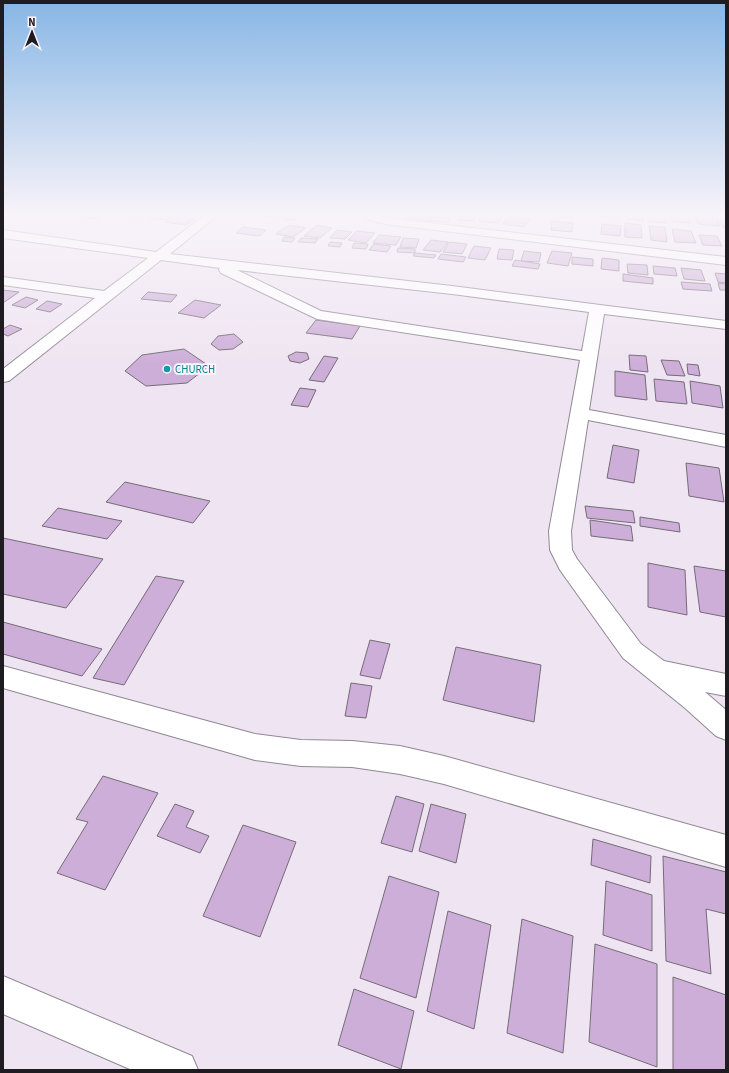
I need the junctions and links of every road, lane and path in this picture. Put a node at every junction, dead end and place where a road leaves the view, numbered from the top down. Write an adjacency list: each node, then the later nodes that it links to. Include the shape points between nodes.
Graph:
1 (146, 264): 4 (street)
2 (215, 264): 5 (street); 7 (street, via 317,315)
3 (3, 281): 4 (street)
4 (106, 296): 8 (street)
5 (597, 309): 6 (street); 7 (street)
6 (726, 325)
7 (589, 357): 9 (street)
8 (3, 377)
9 (579, 413): 10 (street); 11 (street, via 560,531 561,550 568,564 632,651)
10 (726, 441)
11 (653, 669): 13 (street); 14 (street, via 695,700)
12 (3, 677): 15 (street, via 255,747 301,753 352,754 400,760 444,770)
13 (726, 685)
14 (726, 728)
15 (726, 851)
16 (3, 995): 17 (street)
17 (178, 1070)

